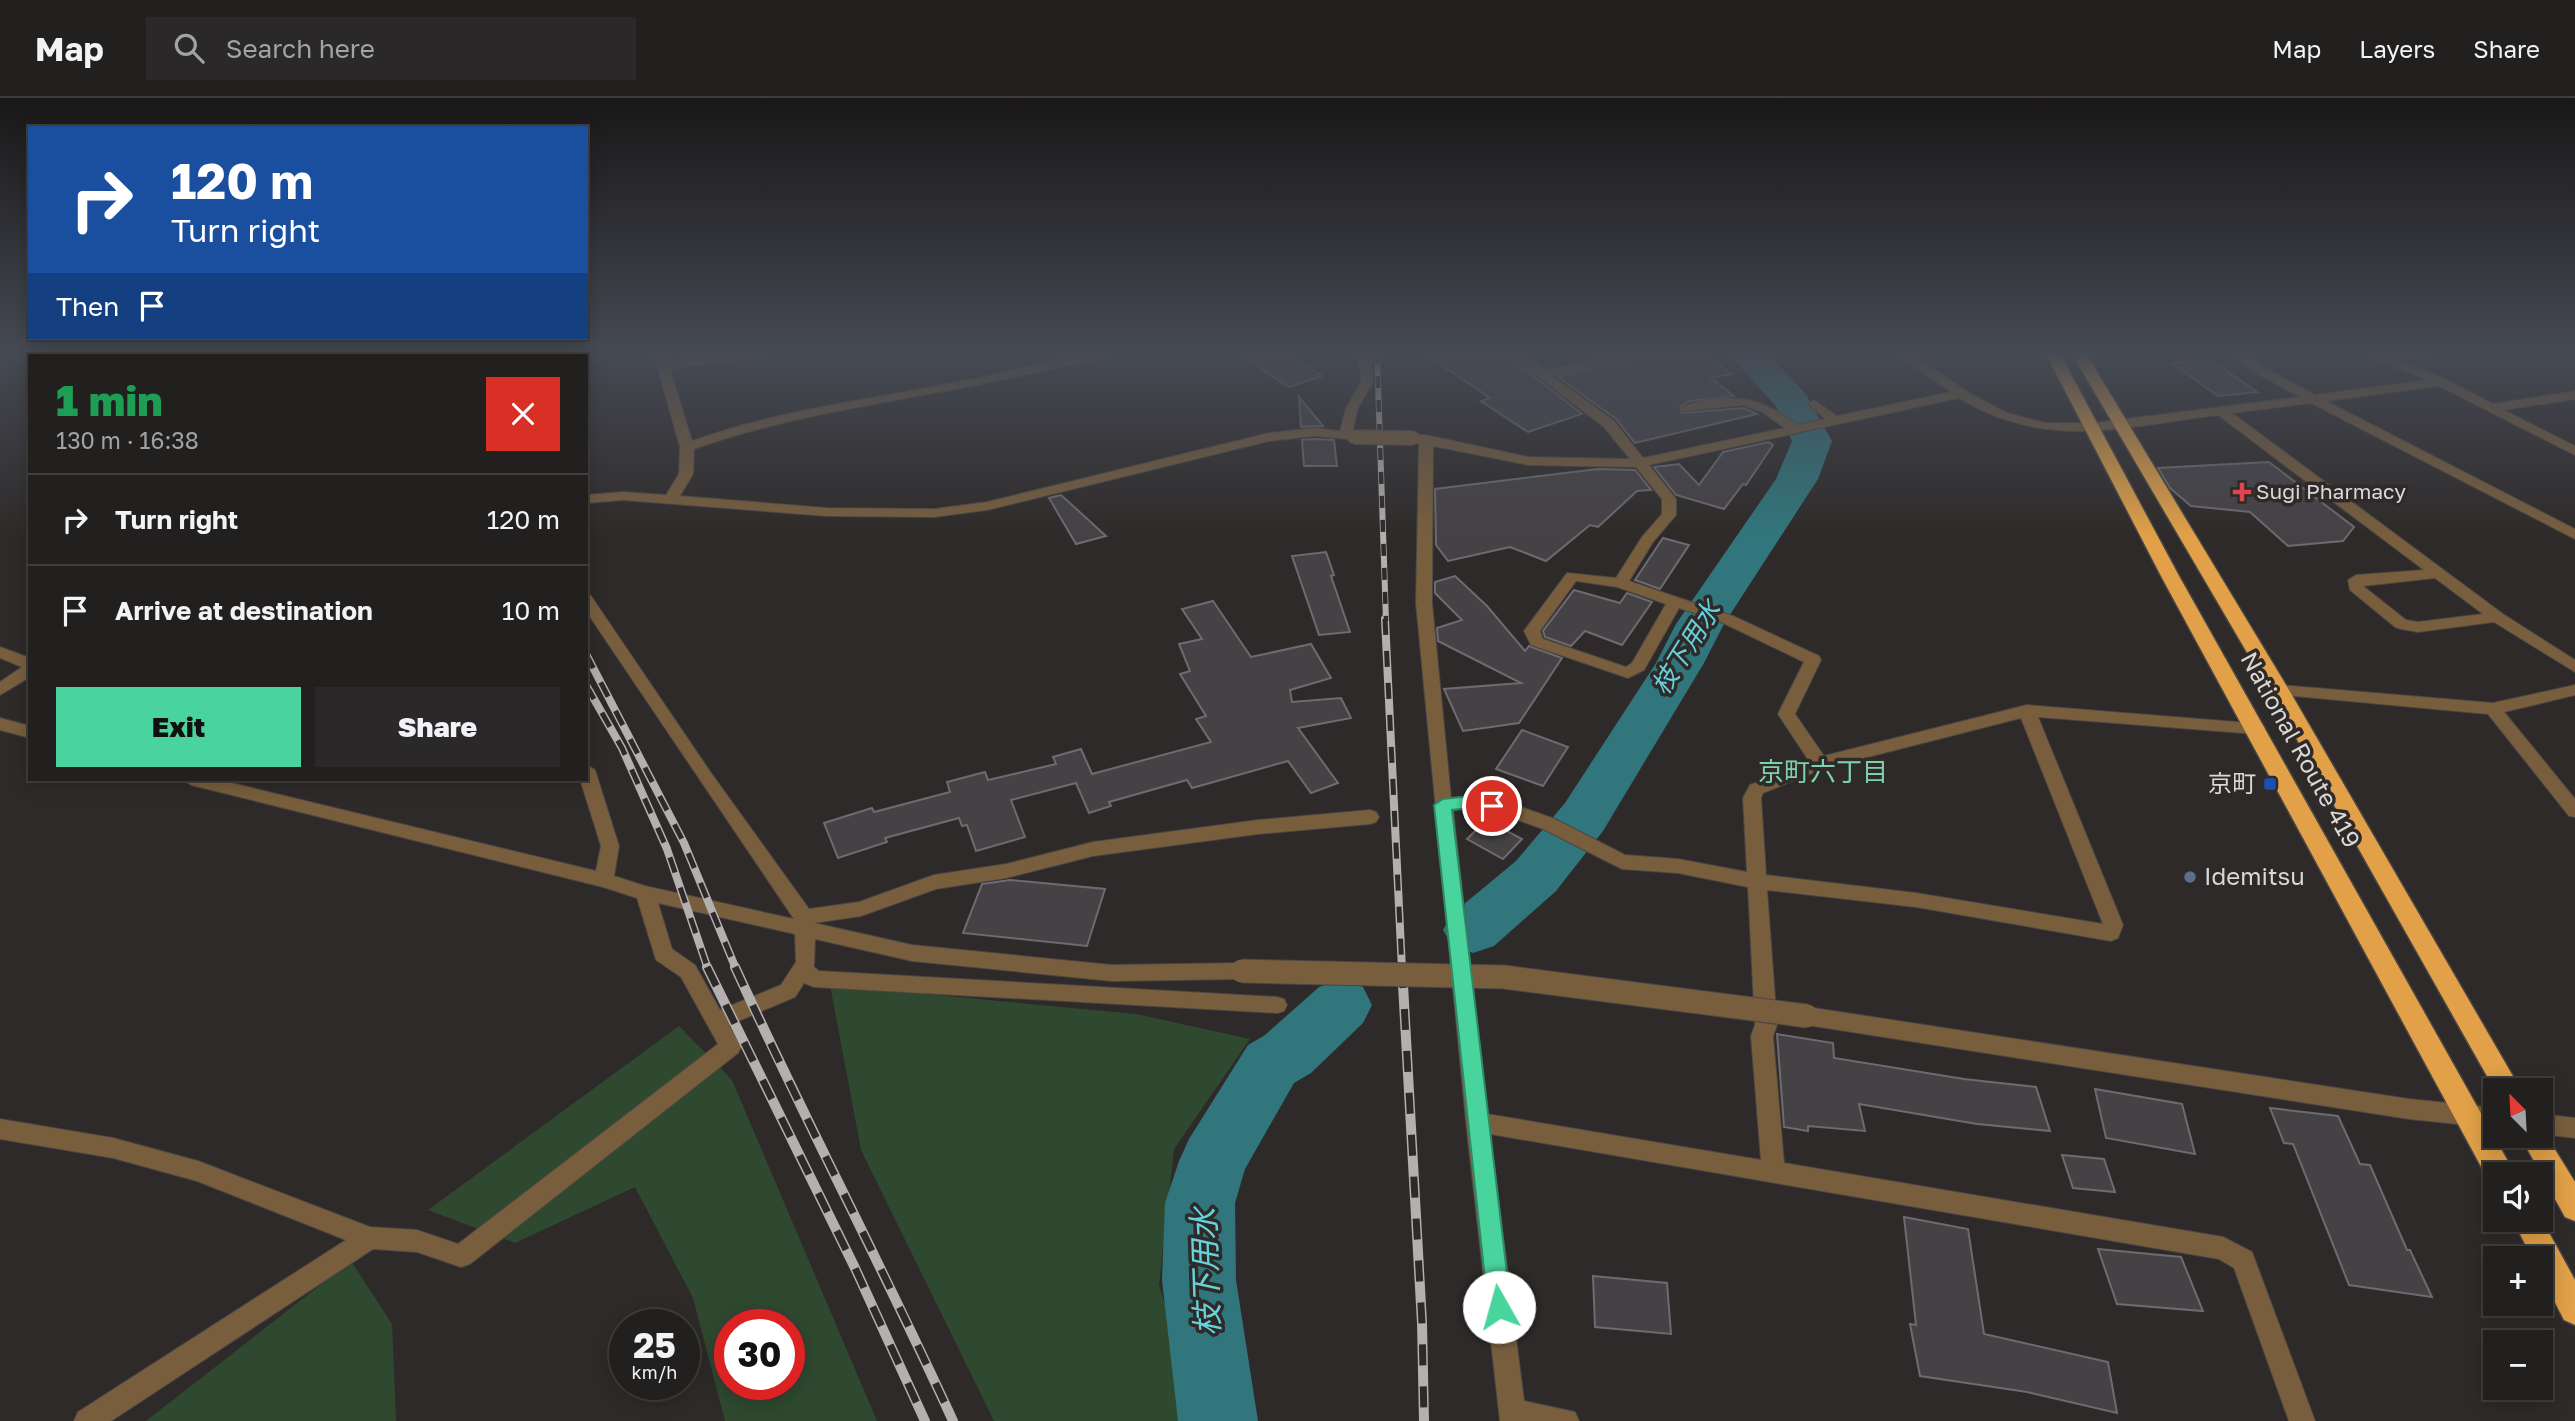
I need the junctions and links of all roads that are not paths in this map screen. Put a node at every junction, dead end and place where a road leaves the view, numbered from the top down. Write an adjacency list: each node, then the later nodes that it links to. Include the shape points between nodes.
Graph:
1 (677, 414): 21 (street)
2 (795, 414): 21 (street)
3 (1352, 414): 19 (street)
4 (1596, 414): 23 (street, via 1627,443)
5 (1775, 414): 18 (street)
6 (1824, 414): 15 (street)
7 (1865, 414): 15 (street)
8 (2004, 414): 17 (street, via 2039,426)
9 (2087, 414): 17 (highway, National Route 419)
10 (2116, 414): 16 (highway, National Route 419)
11 (2183, 414): 16 (street)
12 (2224, 414): 27 (street)
13 (2341, 414): 26 (street)
14 (2500, 414): 22 (street)
15 (1831, 421): 18 (street)
16 (2121, 422): 17 (street); 37 (highway, National Route 419)
17 (2094, 426): 42 (highway, National Route 419, via 2170,576)
18 (1796, 429): 23 (street)
19 (1350, 436): 20 (street, bridge); 25 (street, via 1314,432 1269,437 987,506 934,513 827,512)
20 (1420, 439): 23 (street, via 1528,461); 47 (street, via 1424,603)
21 (687, 447): 25 (street, via 686,474)
22 (2575, 451)
23 (1638, 463): 28 (street, via 1669,499 1669,515)
24 (588, 499): 25 (street)
25 (671, 499)
26 (2575, 535)
27 (2438, 573): 31 (street); 31 (street, via 2356,580 2355,587 2401,624 2417,627)
28 (1620, 583): 30 (street); 30 (street, via 1572,576 1532,631 1536,642 1628,673 1638,666)
29 (588, 601): 53 (street)
30 (1681, 602): 44 (street, via 1813,660 1786,714)
31 (2497, 617): 34 (street)
32 (0, 652): 33 (street)
33 (28, 666)
34 (2575, 667)
35 (28, 669): 36 (street)
36 (0, 690)
37 (2279, 690): 39 (street); 57 (highway, National Route 419)
38 (2575, 690): 39 (street)
39 (2493, 709): 48 (street)
40 (2027, 711): 42 (street); 44 (street); 51 (street, via 2113,925 2111,933 1916,900)
41 (0, 724): 43 (street)
42 (2256, 728): 58 (highway, National Route 419)
43 (28, 731)
44 (1821, 763): 51 (street, via 1756,789 1752,797)
45 (588, 776): 50 (street, via 610,846)
46 (199, 781): 50 (street)
47 (1443, 805): 51 (street, via 1471,802 1512,811 1549,824 1622,862 1678,866); 60 (street)
48 (2575, 811)
49 (1370, 817): 53 (street, via 1093,849 1006,871 934,882 861,909)
50 (604, 880): 52 (street)
51 (1755, 881): 66 (street)
52 (645, 893): 53 (street); 56 (street, via 663,954 688,971)
53 (804, 923): 54 (street, via 806,964); 58 (street, bridge, via 912,953 1112,973 1504,977 1807,1016)
54 (802, 970): 55 (street, via 814,979); 56 (street, via 788,991)
55 (1277, 1005)
56 (716, 1021): 69 (street, via 730,1047 461,1256 417,1241)
57 (2501, 1078)
58 (2464, 1114): 59 (street); 65 (highway, National Route 419)
59 (2483, 1116)
60 (1477, 1122): 66 (street); 71 (street)
61 (2553, 1125): 62 (street)
62 (2575, 1128)
63 (0, 1129): 69 (street, via 113,1148 198,1171)
64 (2540, 1148): 67 (highway)
65 (2493, 1162)
66 (1773, 1171): 74 (street, via 2233,1252 2243,1260)
67 (2575, 1208)
68 (2533, 1232): 70 (highway)
69 (370, 1238): 72 (street)
70 (2575, 1310)
71 (1513, 1417): 73 (street)
72 (87, 1421)
73 (1566, 1421)
74 (2302, 1421)

